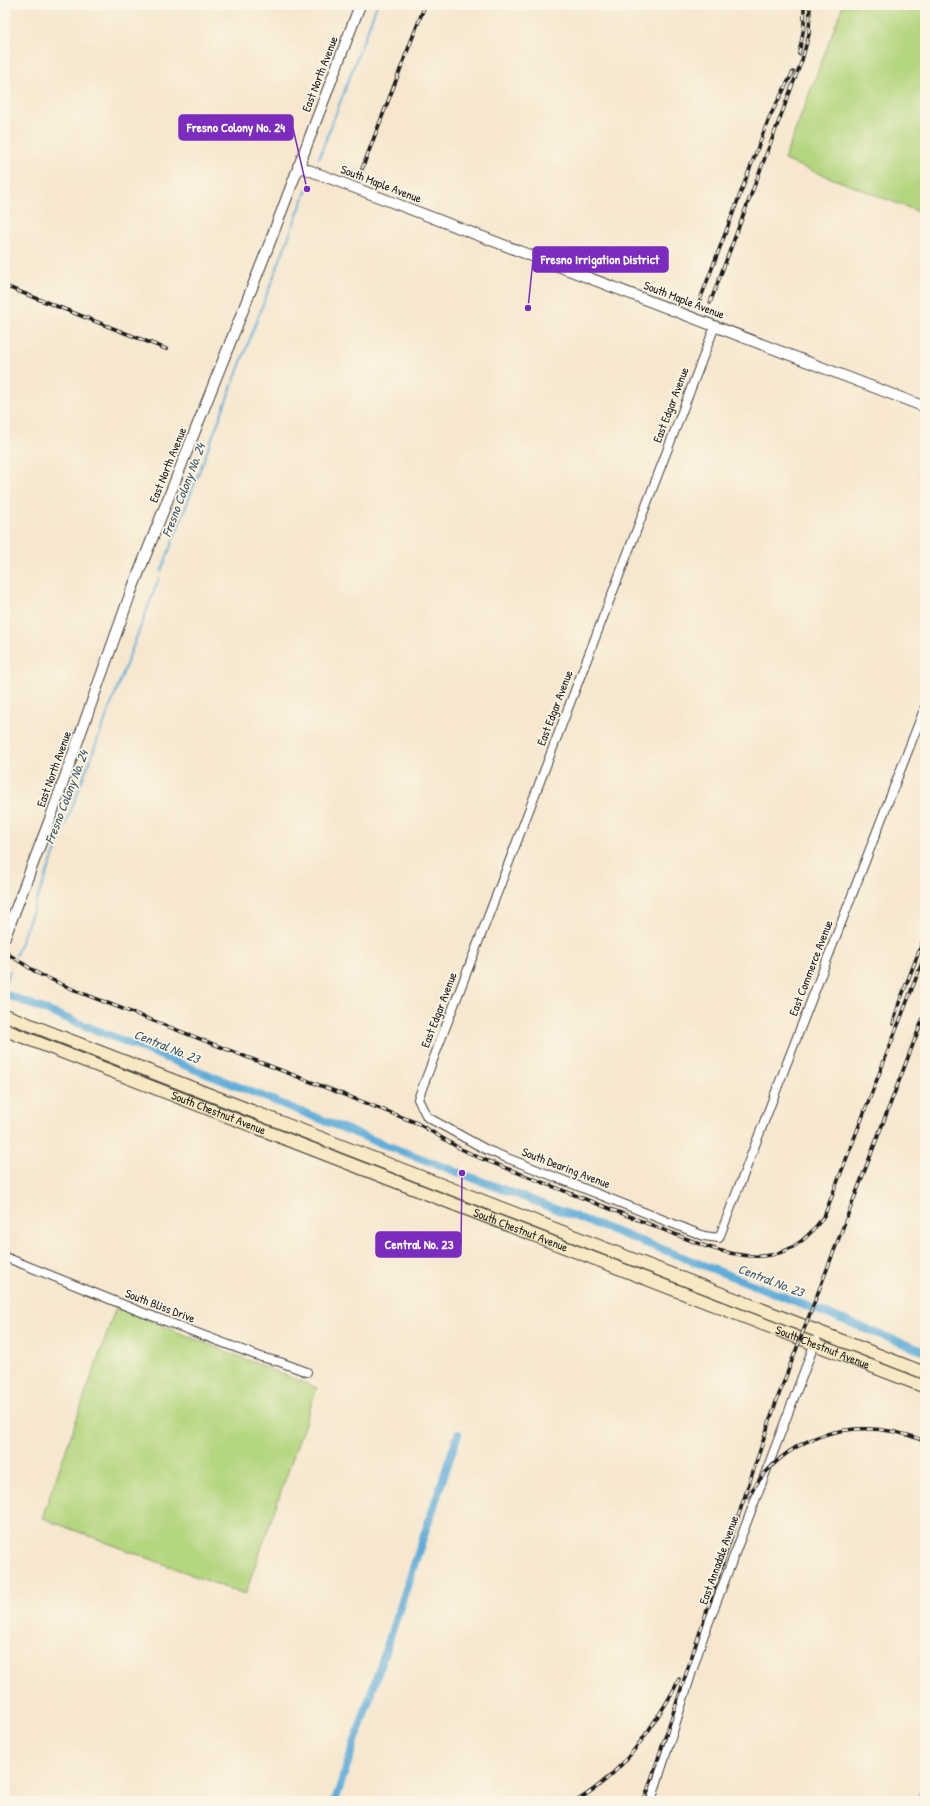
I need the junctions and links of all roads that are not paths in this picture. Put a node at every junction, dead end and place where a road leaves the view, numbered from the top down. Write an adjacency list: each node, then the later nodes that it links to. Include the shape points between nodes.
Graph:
1 (360, 5): 2 (street, East North Avenue)
2 (298, 166): 3 (street, South Maple Avenue); 6 (street, East North Avenue, via 126,606)
3 (715, 326): 4 (street, South Maple Avenue); 9 (street, East Edgar Avenue)
4 (925, 407)
5 (925, 707): 12 (street, East Commerce Avenue)
6 (5, 937)
7 (5, 1015): 10 (main road, South Chestnut Avenue)
8 (5, 1030): 11 (main road, South Chestnut Avenue)
9 (418, 1098): 12 (street, South Dearing Avenue, via 428,1118 487,1150 704,1236)
10 (392, 1166): 11 (main road); 14 (main road, South Chestnut Avenue)
11 (388, 1178): 15 (main road, South Chestnut Avenue)
12 (719, 1238)
13 (5, 1257): 16 (street, South Bliss Drive, via 144,1313)
14 (819, 1331): 15 (street, East Annadale Avenue); 17 (main road, South Chestnut Avenue)
15 (814, 1344): 18 (main road, South Chestnut Avenue); 19 (street, East Annadale Avenue, via 702,1640)
16 (307, 1372)
17 (925, 1373)
18 (925, 1387)
19 (651, 1801)

